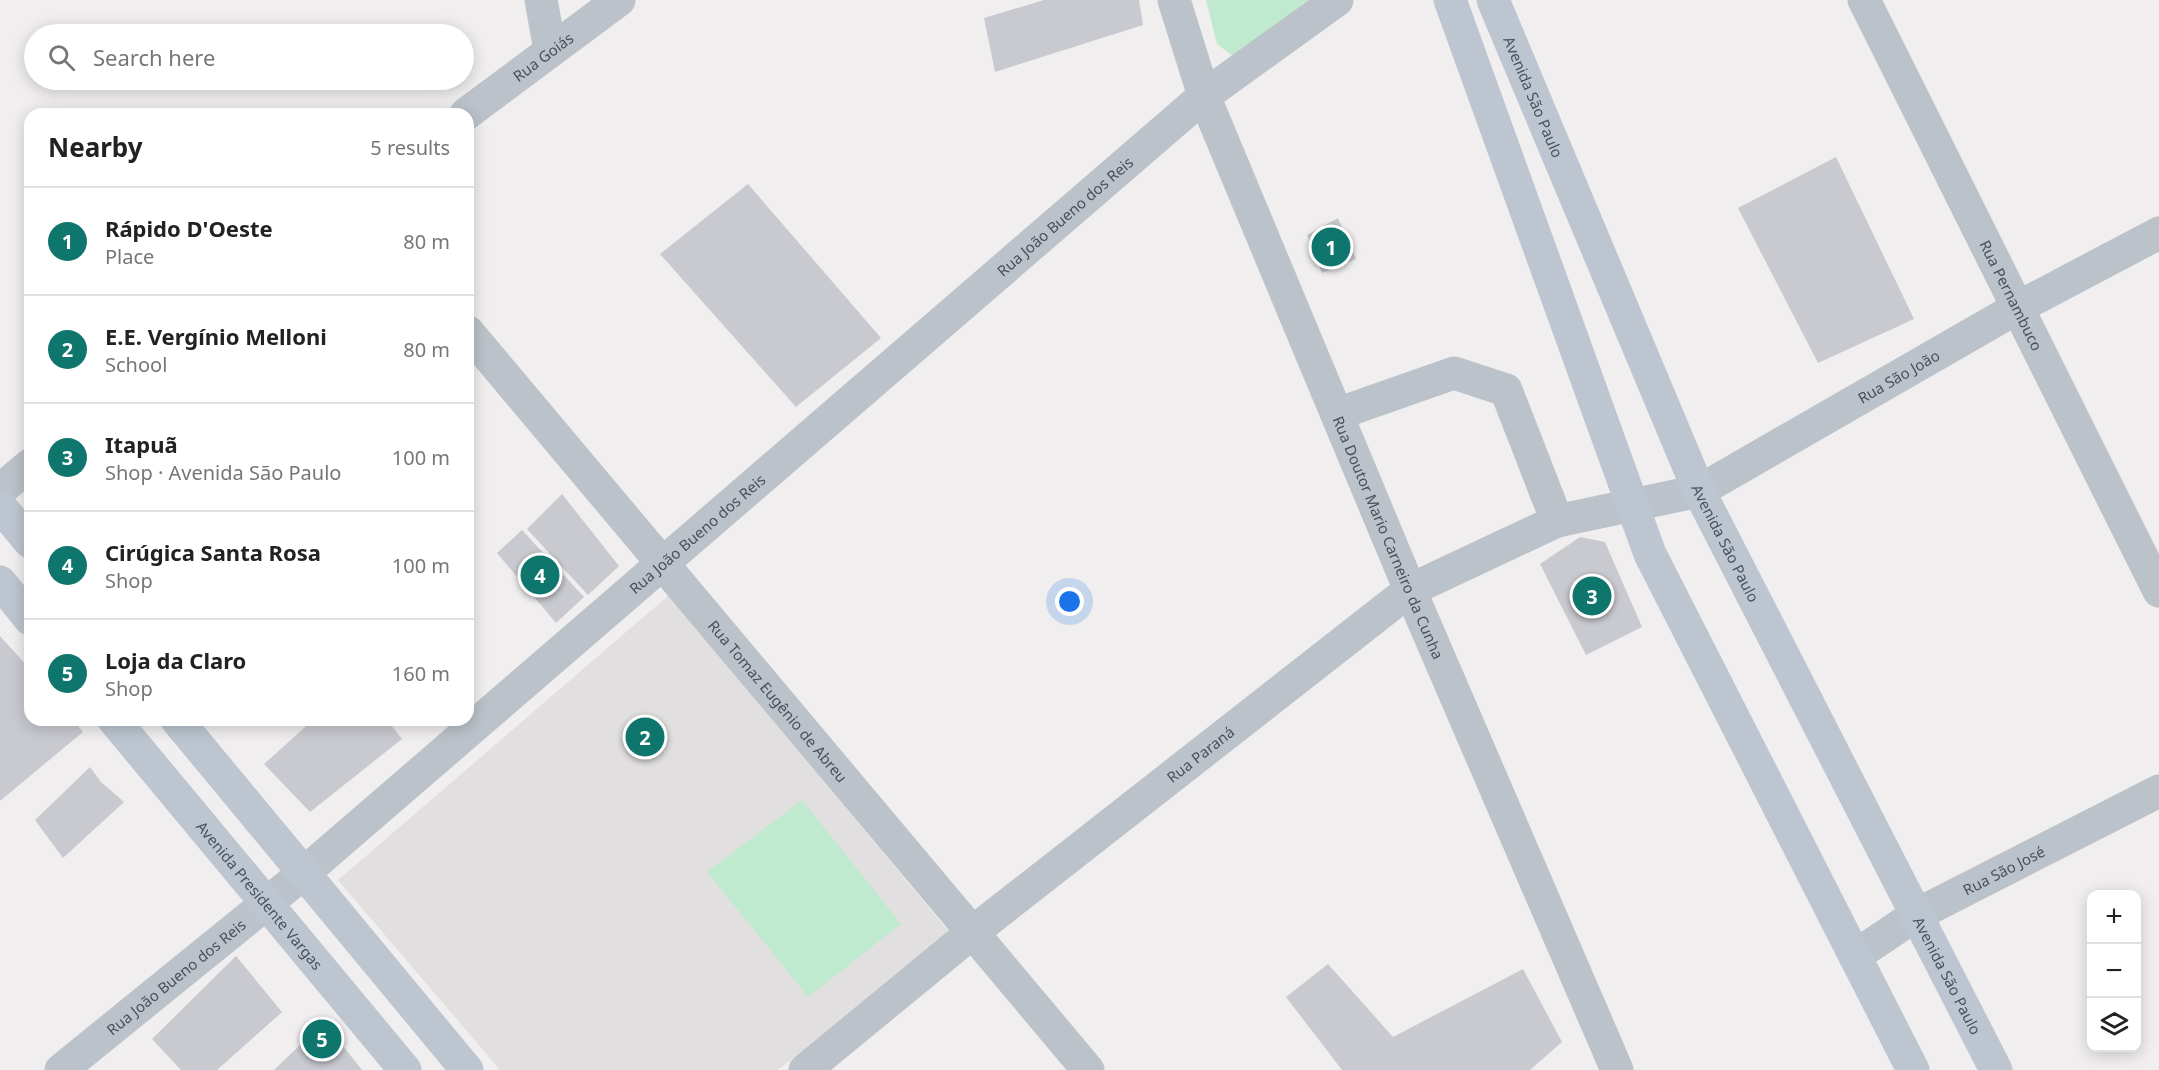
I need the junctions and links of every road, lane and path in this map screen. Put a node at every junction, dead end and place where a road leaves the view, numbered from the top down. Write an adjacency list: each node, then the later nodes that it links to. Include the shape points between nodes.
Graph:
1 (542, 0): 8 (street)
2 (619, 0): 8 (street, Rua Goiás)
3 (1174, 0): 9 (street, Rua Doutor Mario Carneiro da Cunha)
4 (1336, 0): 9 (street, Rua João Bueno dos Reis)
5 (1450, 0): 19 (main road)
6 (1493, 0): 17 (main road, Avenida São Paulo)
7 (1864, 0): 12 (street, Rua Pernambuco)
8 (550, 50): 10 (street, Rua Goiás)
9 (1204, 96): 14 (street, Rua Doutor Mario Carneiro da Cunha); 22 (street, Rua João Bueno dos Reis)
10 (474, 108)
11 (2159, 233): 12 (street, Rua São João)
12 (2018, 308): 17 (street, Rua São João); 25 (street, Rua Pernambuco)
13 (474, 339): 22 (street, Rua Tomaz Eugênio de Abreu)
14 (1337, 414): 20 (street, via 1454,373 1506,390); 24 (street, Rua Doutor Mario Carneiro da Cunha)
15 (24, 470): 16 (street)
16 (0, 490)
17 (1699, 491): 19 (street, Rua São João); 32 (main road, Avenida São Paulo)
18 (0, 506): 21 (main road)
19 (1632, 507): 20 (street, Rua Paraná); 34 (main road, via 1650,554)
20 (1557, 521): 24 (street, Rua Paraná)
21 (24, 535)
22 (664, 562): 30 (street, Rua João Bueno dos Reis); 33 (street, Rua Tomaz Eugênio de Abreu)
23 (0, 582): 26 (main road)
24 (1410, 590): 33 (street, Rua Paraná); 35 (street, Rua Doutor Mario Carneiro da Cunha)
25 (2159, 591)
26 (24, 612)
27 (119, 726): 31 (main road, Avenida Presidente Vargas)
28 (182, 726): 30 (main road)
29 (2159, 791): 32 (street, Rua São José)
30 (304, 873): 31 (street, Rua João Bueno dos Reis); 38 (main road)
31 (266, 903): 36 (street, Rua João Bueno dos Reis); 37 (main road, Avenida Presidente Vargas)
32 (1916, 915): 34 (street, Rua São José); 42 (main road, Avenida São Paulo)
33 (973, 932): 39 (street, Rua Paraná); 40 (street, Rua Tomaz Eugênio de Abreu)
34 (1855, 956): 41 (main road)
35 (1613, 1068)
36 (61, 1070)
37 (405, 1070)
38 (467, 1070)
39 (805, 1070)
40 (1088, 1070)
41 (1913, 1070)
42 (1996, 1070)

